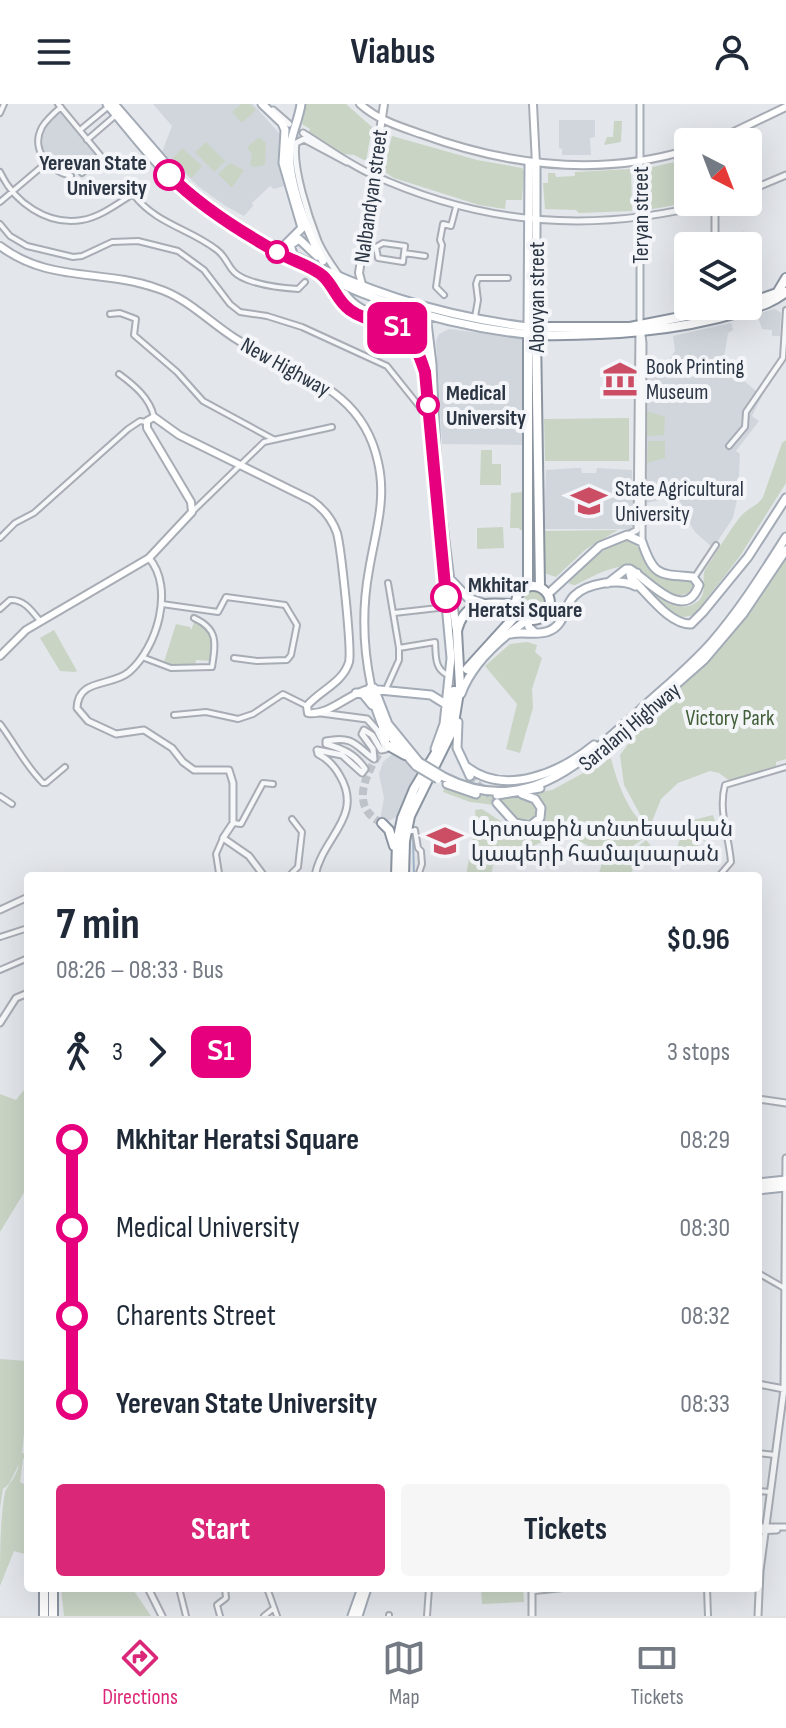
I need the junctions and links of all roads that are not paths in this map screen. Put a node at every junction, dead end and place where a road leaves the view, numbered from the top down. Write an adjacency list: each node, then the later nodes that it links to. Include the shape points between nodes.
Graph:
1 (4, 104): 11 (street)
2 (264, 104): 14 (street); 31 (main road, via 284,127 283,163)
3 (301, 104): 33 (main road, via 289,164)
4 (358, 104): 13 (main road)
5 (382, 104): 13 (main road, Nalbandyan street)
6 (533, 104): 21 (main road, Abovyan street)
7 (640, 104): 19 (street, Teryan street)
8 (110, 105): 12 (main road); 16 (street); 27 (main road)
9 (59, 106): 16 (street); 20 (street, via 39,136)
10 (786, 107): 15 (main road)
11 (0, 113)
12 (116, 114): 17 (street); 27 (main road)
13 (379, 120): 21 (main road); 24 (main road, Nalbandyan street)
14 (289, 124)
15 (742, 128)
16 (80, 131): 17 (street)
17 (87, 140): 23 (street, via 101,156)
18 (674, 153): 19 (main road)
19 (640, 160): 21 (main road); 36 (street, Teryan street)
20 (46, 163): 26 (street); 29 (street)
21 (532, 164): 37 (main road, Abovyan street)
22 (0, 172): 29 (street)
23 (82, 173)
24 (373, 175): 30 (street, via 302,136 295,158); 34 (street); 39 (main road, Nalbandyan street); 49 (main road, Nalbandyan street, via 355,273)
25 (786, 175): 28 (street)
26 (71, 176)
27 (181, 184): 42 (main road); 46 (main road, via 217,215)
28 (762, 185)
29 (12, 192): 32 (street); 50 (street, via 43,214 71,220 92,217 133,194 147,212 214,248 229,269 247,280 296,289)
30 (304, 192): 33 (main road); 49 (street, via 319,243)
31 (291, 193): 33 (main road); 42 (main road, via 302,231)
32 (0, 202)
33 (302, 207): 44 (main road, via 322,260 299,239 290,245)
34 (456, 207): 37 (street); 54 (street, via 451,226 443,224 440,240 436,287)
35 (674, 211): 36 (street)
36 (640, 218): 37 (street); 65 (street, Teryan street)
37 (532, 220): 66 (main road, Abovyan street)
38 (0, 224): 70 (street, via 27,246 73,257 112,242 138,241 178,251 204,270 240,312 302,327 387,366)
39 (364, 244): 41 (street); 52 (main road, Nalbandyan street, via 359,273)
40 (0, 246): 114 (main road, New Highway, via 49,271 167,292 233,338 323,385 360,418 376,452 382,493 364,607)
41 (376, 247): 43 (street, via 405,246); 43 (street, via 378,258 403,262)
42 (281, 249): 44 (main road)
43 (404, 253): 45 (street)
44 (293, 254): 49 (main road)
45 (425, 256)
46 (322, 276): 51 (main road); 60 (main road, via 352,291)
47 (508, 278): 62 (street, via 478,278)
48 (786, 278): 53 (highway)
49 (344, 280): 52 (main road)
50 (305, 282)
51 (332, 288): 64 (main road, via 359,311); 67 (main road, via 352,312 403,332)
52 (363, 288): 60 (main road)
53 (784, 294): 55 (highway); 57 (highway)
54 (444, 295)
55 (762, 298)
56 (442, 302): 59 (street)
57 (762, 303)
58 (786, 310): 74 (street, via 783,358)
59 (439, 312): 60 (main road); 62 (main road)
60 (426, 313): 66 (main road); 67 (main road)
61 (110, 314): 73 (street, via 136,319 134,335 203,401)
62 (474, 320): 66 (main road)
63 (683, 320): 65 (highway)
64 (400, 322): 67 (main road, via 418,343); 67 (main road, via 354,305 345,294 411,326 422,339)
65 (640, 330): 66 (highway); 79 (street, Teryan street, via 637,530); 82 (street, Teryan street)
66 (532, 331): 76 (highway, Abovyan street)
67 (428, 372): 70 (main road); 88 (main road)
68 (119, 374): 69 (street, via 136,387)
69 (154, 417): 71 (main road); 75 (main road)
70 (429, 418): 97 (main road)
71 (146, 422): 78 (main road); 81 (street, via 128,429)
72 (332, 427): 73 (street)
73 (273, 439): 75 (street)
74 (729, 446)
75 (240, 465): 78 (street); 120 (main road, via 320,506 337,534 349,661 339,678)
76 (533, 490): 91 (highway, Abovyan street); 92 (highway, Abovyan street)
77 (786, 498): 93 (main road, via 748,557 696,620 675,622)
78 (192, 512): 85 (main road)
79 (627, 535): 82 (main road); 94 (main road, via 600,546)
80 (786, 537): 126 (main road, Saralanj Highway, via 713,640)
81 (0, 538)
82 (642, 542): 87 (main road, via 658,571)
83 (716, 545): 87 (street)
84 (786, 550): 136 (main road, Saralanj Highway, via 719,644 666,695 577,771)
85 (149, 558): 95 (street, via 158,567); 103 (main road)
86 (637, 573): 87 (main road, via 656,591 677,600 698,590); 90 (main road, via 626,569); 93 (main road, via 630,576)
87 (694, 578)
88 (450, 579): 96 (main road, via 468,598); 104 (main road)
89 (388, 583): 100 (street)
90 (608, 583): 93 (main road, via 628,582); 105 (main road, via 577,593 557,626)
91 (528, 586): 92 (highway); 98 (highway, via 519,592)
92 (540, 587): 94 (highway)
93 (644, 591)
94 (548, 594): 102 (highway, via 545,615)
95 (162, 604): 110 (street); 111 (street, via 218,612 226,597 235,596 285,605 297,625 291,655 282,661)
96 (486, 604): 98 (highway); 104 (highway, via 468,610)
97 (447, 607): 100 (street); 113 (main road)
98 (517, 608): 102 (highway); 106 (highway)
99 (0, 609): 103 (street, via 17,600)
100 (393, 613): 107 (street)
101 (194, 618): 110 (street, via 212,630 212,667 171,668)
102 (527, 620): 105 (main road); 106 (main road)
103 (40, 621): 109 (main road)
104 (457, 631): 108 (highway)
105 (535, 633): 106 (main road)
106 (501, 637): 108 (highway, via 470,659); 112 (highway); 117 (main road)
107 (399, 648): 113 (street, via 435,642 437,664); 115 (street)
108 (458, 648): 112 (highway)
109 (0, 656)
110 (142, 657): 142 (street, via 124,676 87,688 79,695 77,708 88,721 116,734 144,730 194,770 229,770)
111 (234, 658)
112 (464, 669): 117 (highway)
113 (450, 678): 118 (main road, via 443,690); 119 (main road)
114 (371, 687): 115 (main road); 116 (main road); 121 (main road, Saralanj Highway); 130 (main road, Saralanj Highway, via 388,724)
115 (386, 689): 118 (main road)
116 (356, 693): 121 (main road); 122 (main road)
117 (457, 694): 128 (highway, via 446,736); 129 (main road, via 456,739); 143 (highway, via 452,736 415,804)
118 (431, 695): 119 (main road)
119 (447, 705): 128 (main road)
120 (307, 706): 122 (main road, via 308,713); 123 (street, via 283,694 238,719 206,712)
121 (375, 709): 125 (main road, Saralanj Highway)
122 (320, 712): 149 (street, via 367,719 386,749 381,750 365,730 373,760 355,743 326,740 355,756 365,769 362,773 342,755 317,750 336,768 349,799)
123 (174, 715)
124 (0, 724): 131 (street, via 43,783)
125 (383, 728): 127 (main road, Saralanj Highway); 127 (highway, via 387,743)
126 (618, 729): 129 (main road, via 566,765 523,779 489,778); 134 (main road, Saralanj Highway, via 567,772 520,789 477,789)
127 (405, 755): 130 (main road, Saralanj Highway)
128 (432, 758): 140 (highway)
129 (462, 763): 133 (main road)
130 (418, 764): 134 (main road, Saralanj Highway, bridge)
131 (65, 767)
132 (786, 767): 153 (street, via 725,785 721,806 731,862)
133 (470, 776)
134 (443, 779): 136 (main road, Saralanj Highway, via 475,794)
135 (273, 784): 142 (street, via 263,783 248,817)
136 (520, 793): 138 (main road, via 541,808 532,825 517,825)
137 (0, 796): 139 (street)
138 (497, 803)
139 (12, 804)
140 (405, 809): 145 (highway); 145 (highway, via 393,822 382,823)
141 (292, 819): 148 (street, via 302,832)
142 (233, 823): 144 (street)
143 (406, 833): 151 (highway); 152 (street, via 417,834)
144 (223, 838): 146 (street, via 216,854); 147 (street)
145 (397, 857): 150 (highway)
146 (219, 872)
147 (261, 872)
148 (293, 872)
149 (316, 872)
150 (396, 872)
151 (404, 872)
152 (419, 872)
153 (722, 872)
154 (24, 899): 155 (street)
155 (0, 910)
156 (24, 929): 157 (street)
157 (0, 937)
158 (24, 960): 159 (street)
159 (0, 970)
160 (24, 995): 161 (street)
161 (0, 1023)
162 (762, 1100): 163 (street)
163 (786, 1103)
164 (786, 1158): 165 (street)
165 (786, 1180): 166 (main road); 167 (street)
166 (762, 1183)
167 (786, 1187): 168 (main road); 169 (street)
168 (762, 1190)
169 (786, 1259): 171 (street)
170 (762, 1275): 171 (street)
171 (786, 1289): 173 (street)
172 (762, 1385): 173 (street)
173 (785, 1389): 176 (street)
174 (786, 1398): 179 (street)
175 (762, 1453): 176 (street)
176 (775, 1455): 178 (street)
177 (762, 1491): 178 (street)
178 (770, 1492): 179 (street)
179 (767, 1528): 180 (street); 181 (street); 182 (street); 183 (street)
180 (762, 1529)
181 (786, 1529)
182 (762, 1555)
183 (762, 1591)
184 (44, 1592): 197 (highway)
185 (53, 1592): 198 (highway)
186 (150, 1592): 199 (street)
187 (181, 1592): 200 (street)
188 (225, 1592): 201 (street, via 217,1605)
189 (269, 1592): 196 (street)
190 (363, 1592): 204 (main road)
191 (429, 1592): 205 (street)
192 (533, 1592): 206 (street)
193 (707, 1592): 207 (street)
194 (759, 1592): 208 (street)
195 (762, 1592): 208 (street)
196 (274, 1608): 202 (street); 203 (street)
197 (44, 1616)
198 (53, 1616)
199 (162, 1616)
200 (186, 1616)
201 (220, 1616)
202 (264, 1616)
203 (277, 1616)
204 (355, 1616)
205 (427, 1616)
206 (533, 1616)
207 (708, 1616)
208 (760, 1616)

